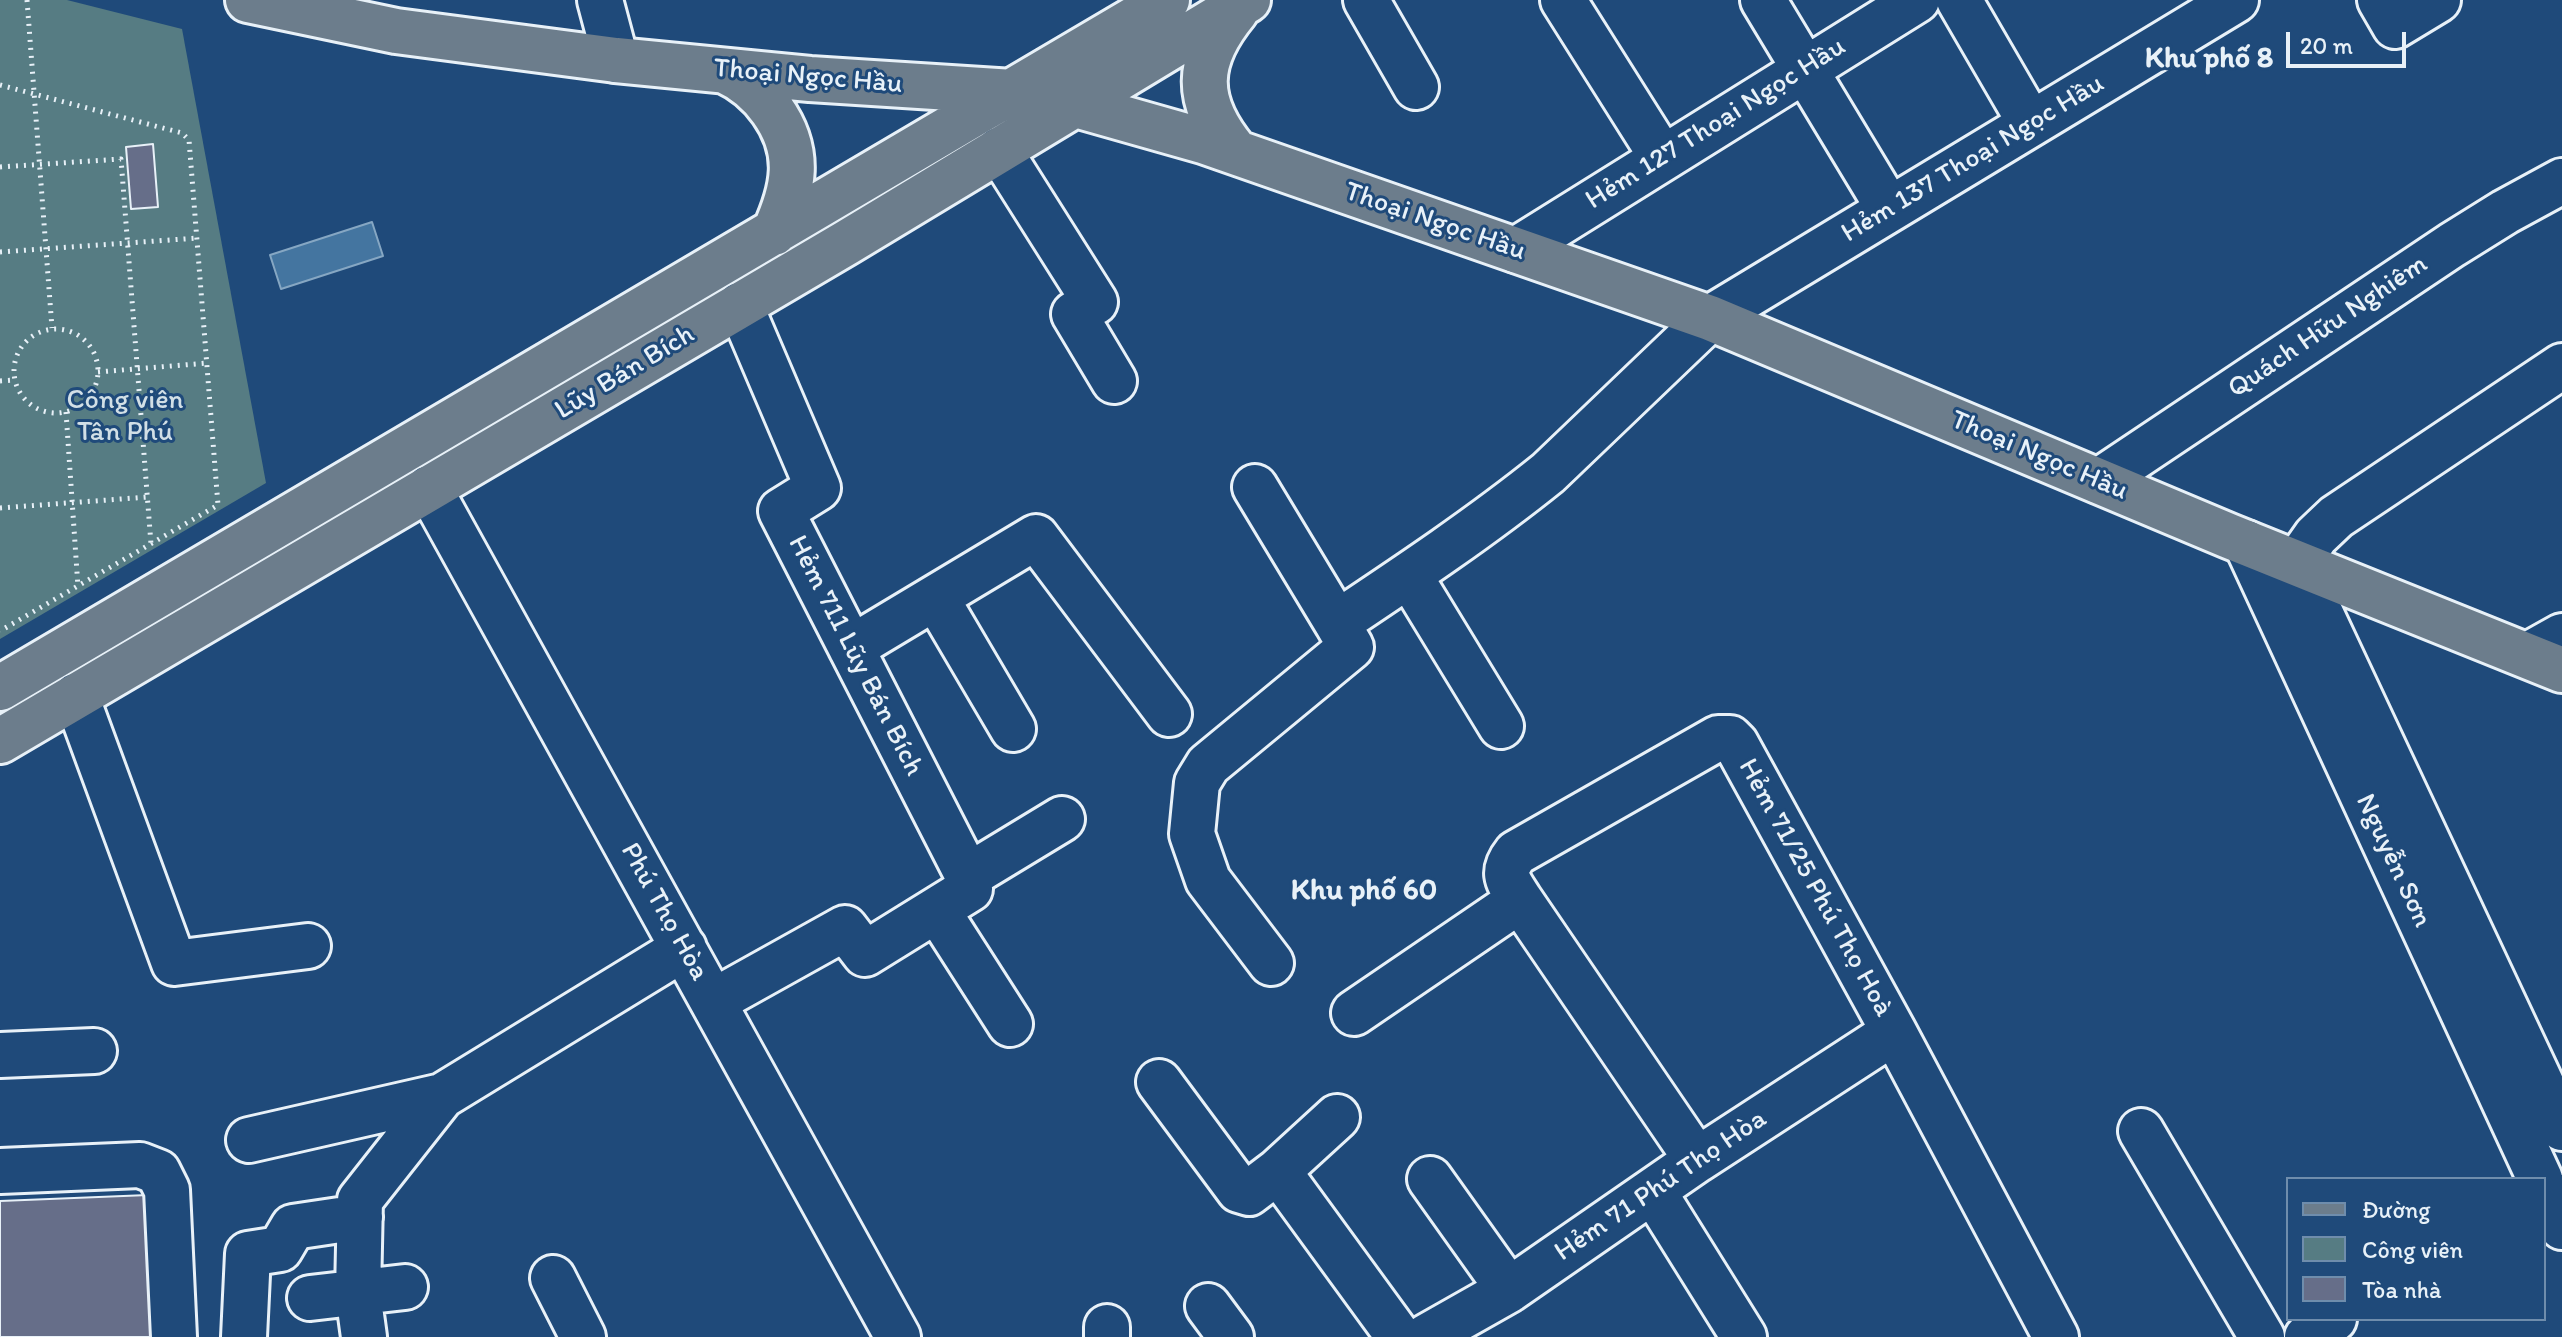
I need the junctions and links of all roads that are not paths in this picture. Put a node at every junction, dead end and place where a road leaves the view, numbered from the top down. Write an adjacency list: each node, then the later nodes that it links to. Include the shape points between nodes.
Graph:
1 (248, 0): 13 (main road, Thoại Ngọc Hầu)
2 (600, 0): 14 (street)
3 (1167, 0): 18 (main road, Lũy Bán Bích)
4 (1366, 0): 17 (street)
5 (1563, 0): 23 (street)
6 (1763, 0): 15 (street)
7 (1917, 0): 15 (street, Hẻm 127 Thoại Ngọc Hầu)
8 (1959, 0): 20 (street)
9 (2236, 0): 20 (street, Hẻm 137 Thoại Ngọc Hầu)
10 (2380, 0): 11 (street, via 2395,26)
11 (2438, 0)
12 (1245, 2): 19 (main road, Lũy Bán Bích); 22 (main road, via 1215,39 1203,79 1211,117)
13 (290, 5): 14 (main road, Thoại Ngọc Hầu, via 396,31)
14 (616, 60): 16 (main road, Thoại Ngọc Hầu)
15 (1805, 69): 23 (street, Hẻm 127 Thoại Ngọc Hầu); 25 (street)
16 (725, 71): 18 (main road, Thoại Ngọc Hầu); 26 (main road, via 760,94 791,147 790,185)
17 (1416, 87)
18 (1013, 92): 19 (main road, Thoại Ngọc Hầu); 26 (main road, Lũy Bán Bích)
19 (1076, 105): 21 (main road, Lũy Bán Bích); 22 (main road, Thoại Ngọc Hầu)
20 (2031, 124): 25 (street, Hẻm 137 Thoại Ngọc Hầu)
21 (999, 150): 28 (main road, Lũy Bán Bích); 31 (street, via 1095,302 1074,314)
22 (1235, 151): 27 (main road, Thoại Ngọc Hầu)
23 (1662, 157): 27 (street, Hẻm 127 Thoại Ngọc Hầu)
24 (2562, 181): 32 (street, Quách Hữu Nghiêm, via 2464,236)
25 (1889, 209): 29 (street, Hẻm 137 Thoại Ngọc Hầu)
26 (774, 233): 42 (main road, Lũy Bán Bích)
27 (1516, 250): 29 (main road, Thoại Ngọc Hầu)
28 (740, 305): 34 (main road, Lũy Bán Bích); 40 (street, Hẻm 711 Lũy Bán Bích, via 818,488 781,511)
29 (1710, 318): 32 (main road, Thoại Ngọc Hầu); 37 (street, Hẻm 137 Thoại Ngọc Hầu, via 1548,473)
30 (2562, 366): 36 (street, via 2336,517)
31 (1114, 381)
32 (2099, 481): 35 (main road, Thoại Ngọc Hầu)
33 (1255, 487): 39 (street)
34 (429, 488): 43 (main road, Lũy Bán Bích); 53 (street, Phú Thọ Hòa)
35 (2246, 543): 36 (main road, Thoại Ngọc Hầu); 70 (street, Nguyễn Sơn)
36 (2297, 563): 41 (main road, Thoại Ngọc Hầu); 64 (street, Nguyễn Sơn)
37 (1409, 575): 39 (street, Hẻm 137 Thoại Ngọc Hầu); 45 (street)
38 (936, 598): 40 (street); 44 (street, via 1036,537); 46 (street)
39 (1337, 623): 54 (street, via 1351,647 1208,765 1197,783 1192,834 1208,880)
40 (851, 648): 49 (street, Hẻm 711 Lũy Bán Bích)
41 (2551, 654)
42 (0, 688)
43 (76, 696): 47 (main road, Lũy Bán Bích); 52 (street, via 174,963)
44 (1169, 714)
45 (1501, 726)
46 (1013, 729)
47 (0, 741)
48 (1062, 819): 49 (street)
49 (968, 876): 51 (street, via 970,889)
50 (1520, 900): 56 (street); 58 (street, Hẻm 71/25 Phú Thọ Hoà, via 1507,878 1516,853 1718,738 1730,738); 67 (street)
51 (937, 910): 55 (street, via 865,954 845,928); 57 (street)
52 (308, 946)
53 (684, 948): 55 (street, Phú Thọ Hòa); 62 (street)
54 (1271, 963)
55 (714, 1001): 85 (street, Phú Thọ Hòa)
56 (1354, 1013)
57 (1010, 1024)
58 (1894, 1032): 67 (street, Hẻm 71 Phú Thọ Hòa); 89 (street, Hẻm 71/25 Phú Thọ Hoà)
59 (94, 1051): 60 (street)
60 (0, 1055)
61 (1159, 1082): 69 (street, via 1239,1190 1249,1193)
62 (442, 1096): 66 (street); 74 (street, via 360,1200)
63 (1337, 1117): 69 (street)
64 (2562, 1128)
65 (2141, 1131): 90 (street)
66 (249, 1140)
67 (1697, 1160): 72 (street, Hẻm 71 Phú Thọ Hòa)
68 (0, 1171): 81 (street, via 140,1165 158,1172 167,1190)
69 (1278, 1171): 86 (street)
70 (2541, 1177)
71 (1430, 1179): 78 (street)
72 (1653, 1191): 78 (street, Hẻm 71 Phú Thọ Hòa); 88 (street)
73 (2546, 1192): 75 (street)
74 (360, 1217): 79 (street); 82 (street, via 293,1227 280,1249 248,1254)
75 (2562, 1227)
76 (553, 1278): 84 (street)
77 (405, 1287): 79 (street)
78 (1509, 1290): 87 (street, Hẻm 71 Phú Thọ Hòa)
79 (358, 1293): 80 (street); 83 (street)
80 (310, 1298)
81 (174, 1337)
82 (244, 1337)
83 (364, 1337)
84 (583, 1337)
85 (898, 1337)
86 (1399, 1337)
87 (1426, 1337)
88 (1744, 1337)
89 (2056, 1337)
90 (2262, 1337)

